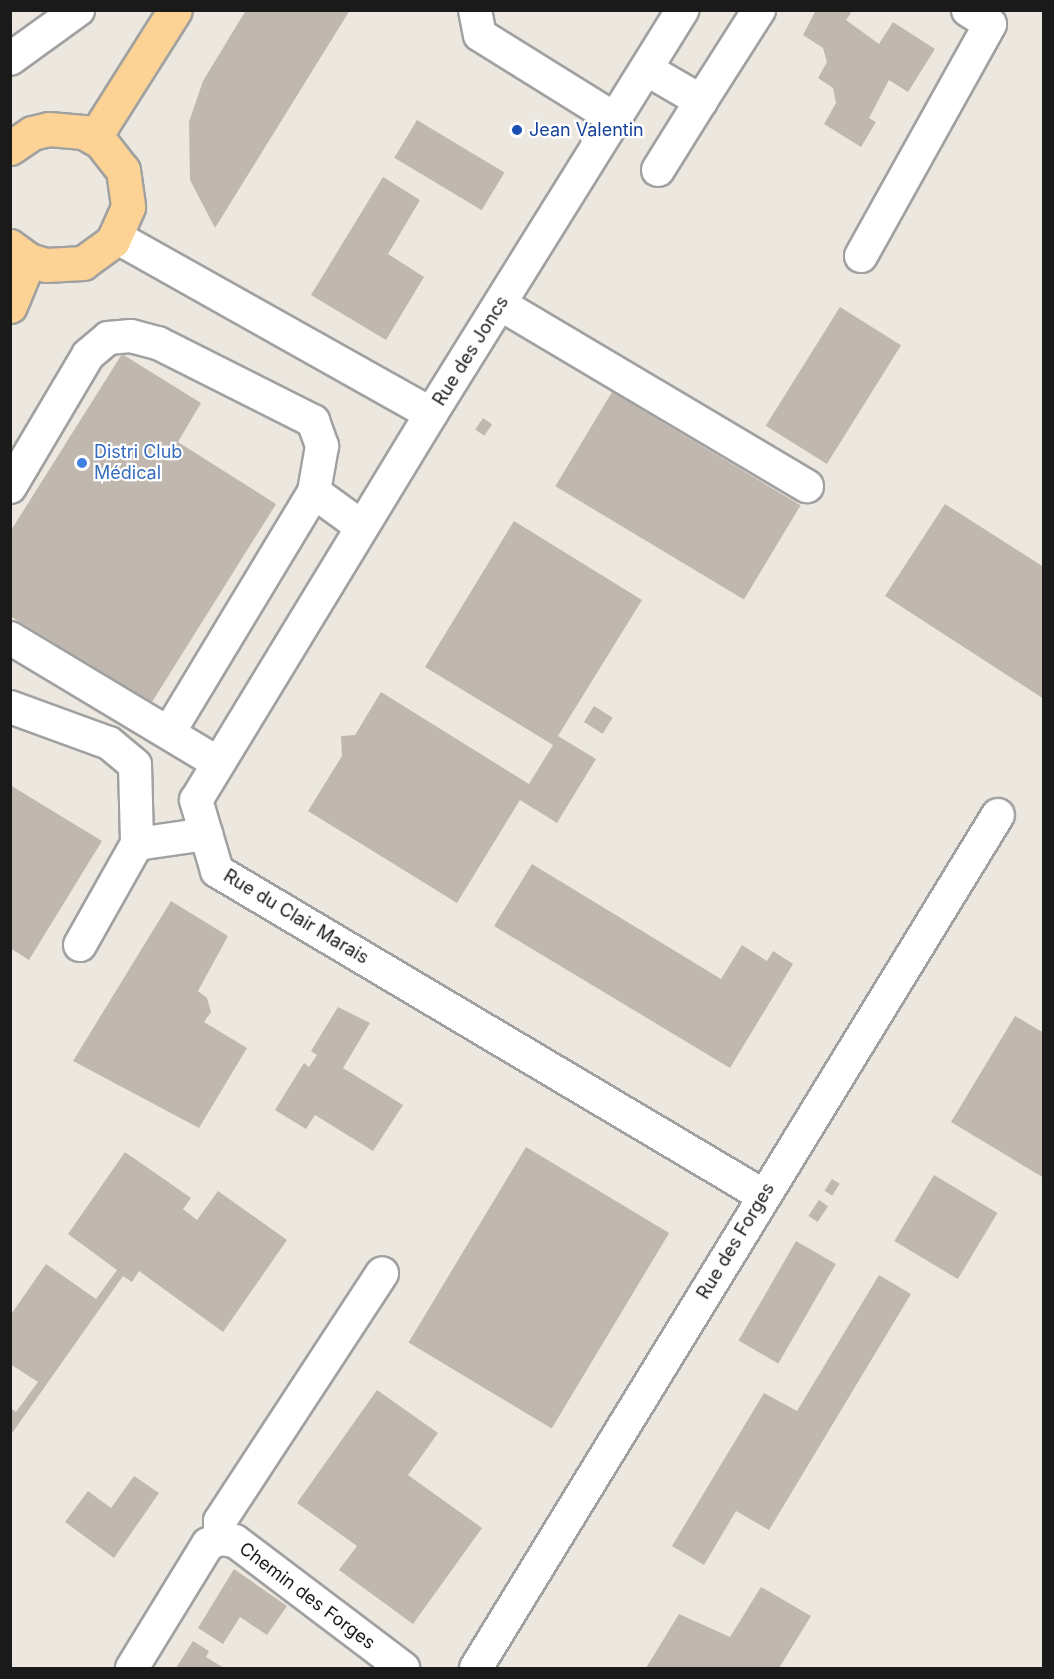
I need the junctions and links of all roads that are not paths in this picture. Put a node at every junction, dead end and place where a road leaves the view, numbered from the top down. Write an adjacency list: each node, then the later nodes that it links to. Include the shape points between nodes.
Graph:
1 (78, 10): 7 (street)
2 (175, 10): 11 (main road)
3 (475, 10): 10 (street, via 480,34)
4 (682, 10): 8 (street, Rue des Joncs)
5 (759, 10): 9 (street)
6 (968, 10): 16 (street, via 990,24)
7 (10, 59)
8 (646, 69): 9 (street); 10 (street, Rue des Joncs)
9 (701, 101): 13 (street)
10 (615, 119): 17 (street, Rue des Joncs)
11 (94, 138): 12 (main road, via 66,128 49,129 32,133); 14 (main road, via 113,154 128,188 128,207)
12 (10, 148)
13 (658, 170)
14 (116, 237): 15 (main road, via 100,254 64,267); 19 (street, Rue des Joncs)
15 (20, 253): 18 (main road)
16 (861, 256)
17 (500, 304): 19 (street, Rue des Joncs); 20 (street)
18 (10, 306)
19 (431, 414): 23 (street, Rue du Clair Marais)
20 (807, 486)
21 (10, 487): 22 (street, via 88,355 108,338 131,336 158,343 313,421 322,446)
22 (314, 492): 23 (street); 26 (street)
23 (362, 527): 27 (street, Rue du Clair Marais)
24 (10, 638): 26 (street)
25 (10, 707): 30 (street, via 109,743 135,765)
26 (169, 732): 27 (street)
27 (218, 763): 29 (street, Rue du Clair Marais, via 196,800)
28 (998, 815): 32 (street, Rue des Forges)
29 (206, 834): 30 (street); 32 (street, Rue du Clair Marais, via 217,871)
30 (137, 844): 31 (street)
31 (80, 945)
32 (764, 1196): 37 (street, Rue des Forges)
33 (382, 1273): 34 (street, via 220,1521)
34 (214, 1542): 35 (street); 36 (street, Chemin des Forges, via 236,1541)
35 (132, 1668)
36 (403, 1668)
37 (476, 1668)

